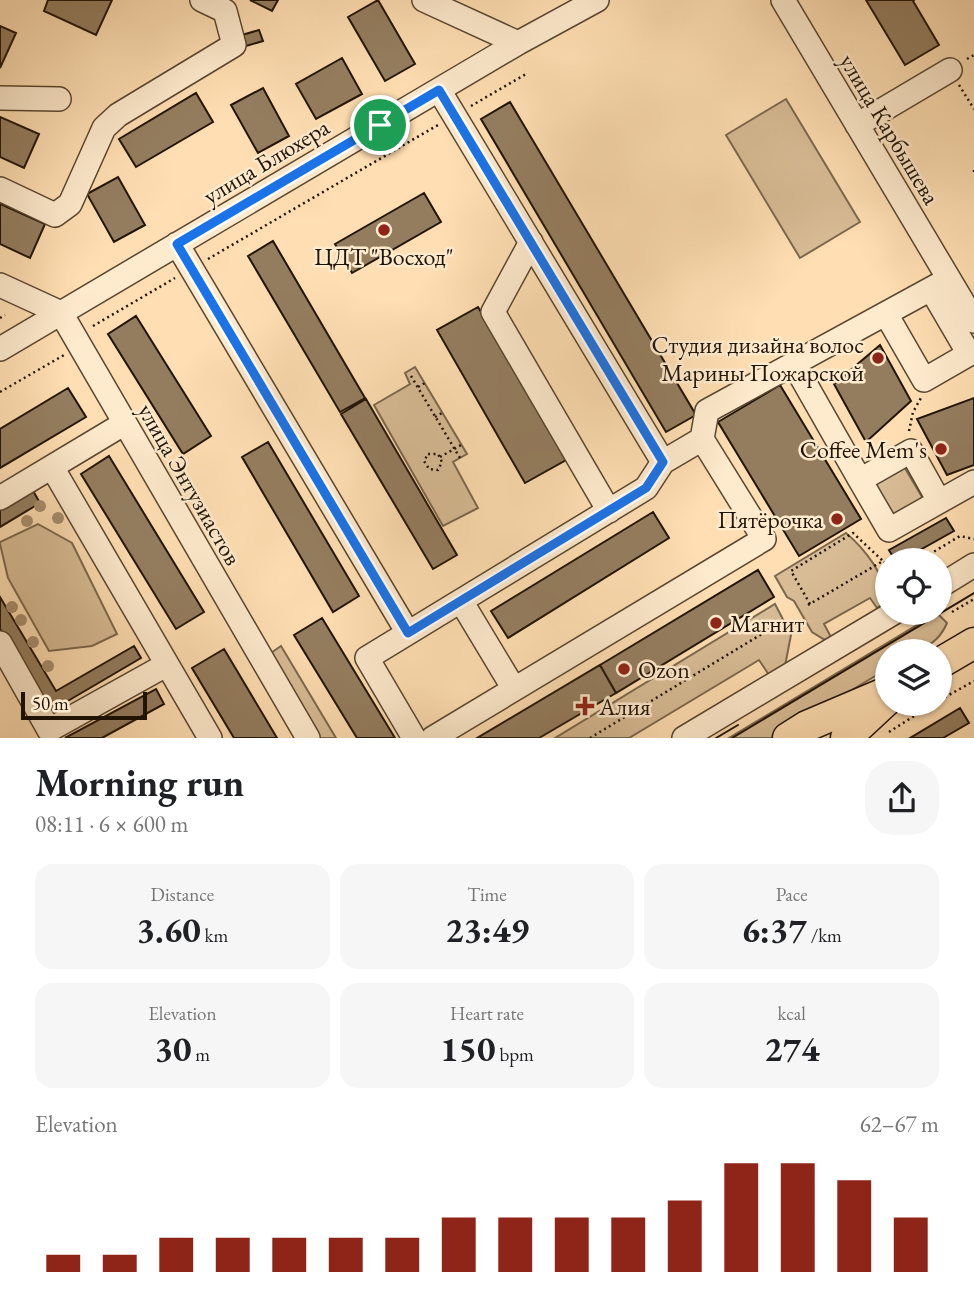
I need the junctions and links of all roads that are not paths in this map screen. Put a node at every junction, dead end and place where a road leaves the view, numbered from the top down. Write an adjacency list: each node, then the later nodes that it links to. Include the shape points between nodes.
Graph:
1 (202, 0): 12 (street, via 225,11 234,45 104,128 70,204 55,215)
2 (424, 0): 6 (street)
3 (597, 0): 5 (street, улица Блюхера)
4 (783, 0): 11 (street, улица Карбышева)
5 (559, 9): 6 (street, улица Блюхера)
6 (518, 43): 8 (street, улица Блюхера)
7 (950, 70): 11 (street)
8 (439, 90): 13 (street); 14 (street, улица Блюхера)
9 (0, 98): 10 (street)
10 (59, 99)
11 (857, 125): 15 (street, улица Карбышева)
12 (0, 189)
13 (531, 242): 25 (street); 31 (street, via 493,312)
14 (177, 244): 17 (street, улица Блюхера); 36 (street)
15 (940, 284): 18 (street); 19 (street, улица Карбышева); 21 (street)
16 (0, 285): 17 (street)
17 (61, 313): 20 (street, улица Блюхера); 23 (street, улица Энтузиастов)
18 (886, 314): 21 (street, via 924,380); 22 (street)
19 (974, 321)
20 (0, 349)
21 (971, 359)
22 (794, 364): 24 (street, via 707,411); 27 (street)
23 (125, 423): 26 (street); 45 (street, улица Энтузиастов)
24 (702, 439): 25 (street); 41 (street, via 764,539)
25 (663, 462): 31 (street, via 646,488)
26 (51, 467): 29 (street); 40 (street)
27 (860, 480): 30 (street, via 911,452); 30 (street, via 889,530)
28 (974, 482): 30 (street)
29 (0, 498)
30 (939, 501)
31 (609, 511): 34 (street)
32 (974, 565): 33 (street)
33 (952, 579)
34 (461, 601): 36 (street); 41 (street)
35 (875, 624): 48 (street)
36 (408, 633): 46 (street, via 367,658)
37 (0, 643): 40 (street, via 49,730)
38 (974, 643): 39 (main road)
39 (952, 656)
40 (166, 665): 44 (street)
41 (514, 690): 47 (street)
42 (875, 697): 49 (main road)
43 (875, 710): 50 (main road)
44 (210, 738)
45 (308, 738)
46 (414, 738)
47 (433, 738)
48 (684, 738)
49 (788, 738)
50 (846, 738)

